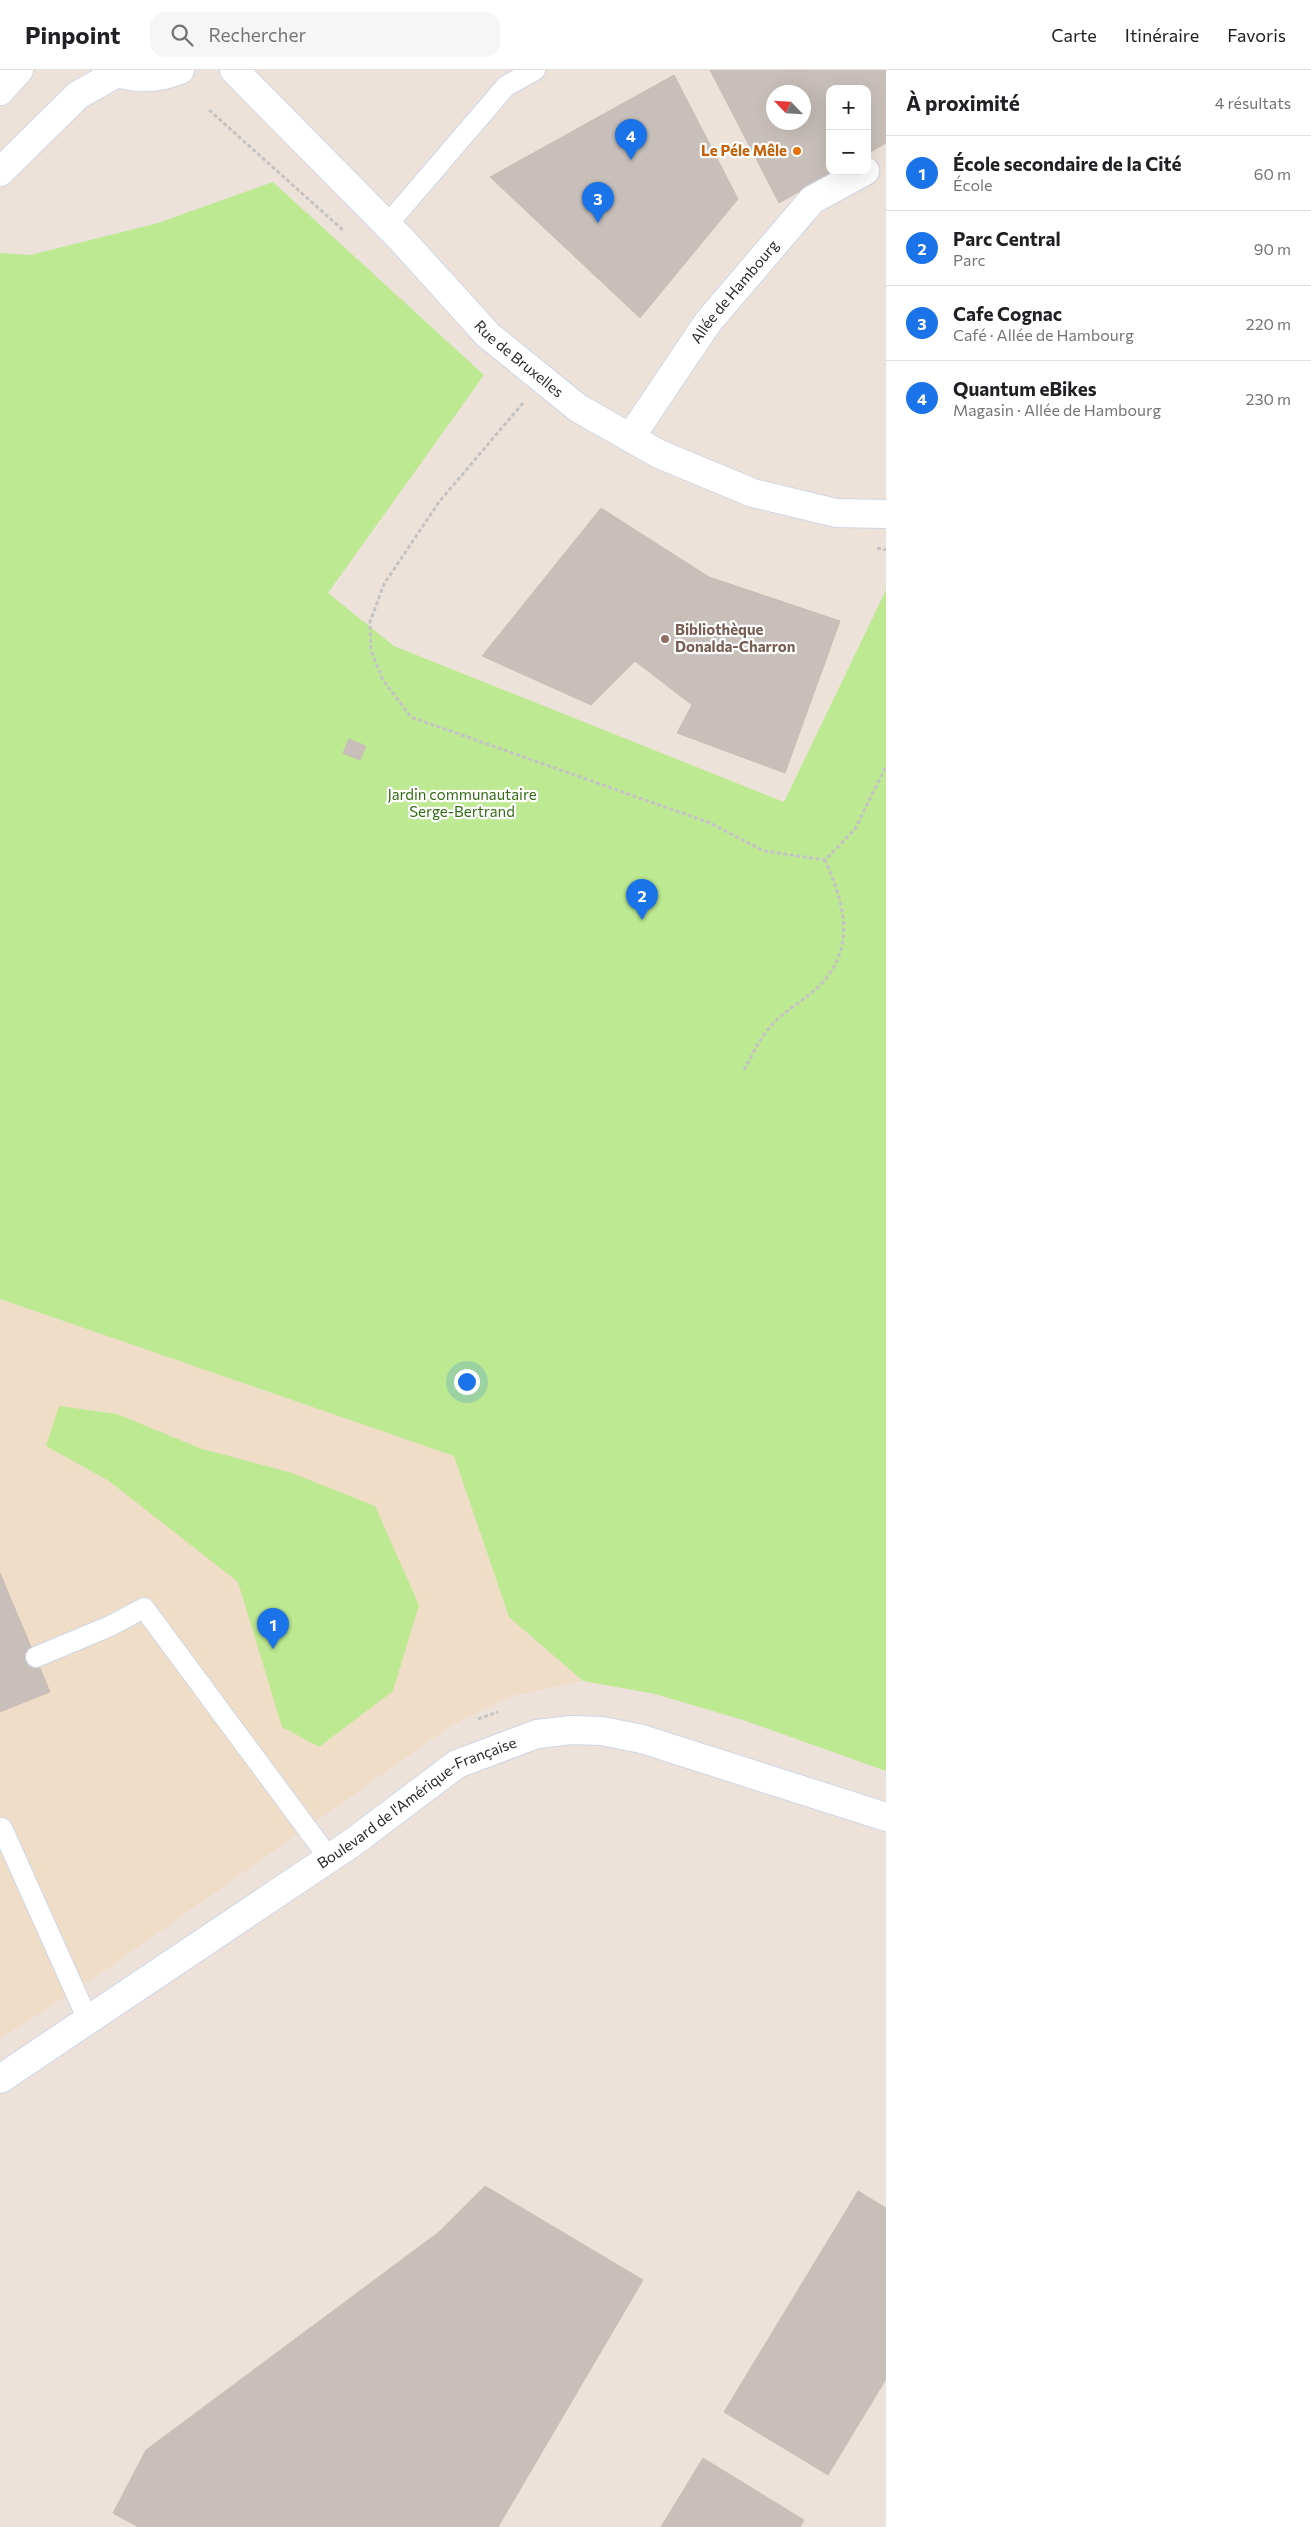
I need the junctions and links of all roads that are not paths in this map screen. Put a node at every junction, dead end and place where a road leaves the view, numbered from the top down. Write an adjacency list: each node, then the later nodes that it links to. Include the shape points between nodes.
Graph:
1 (19, 70): 6 (street)
2 (180, 70): 5 (street, via 169,75 143,78)
3 (234, 70): 11 (street, Rue de Bruxelles)
4 (535, 70): 11 (lane, via 506,86)
5 (114, 72): 9 (street, via 78,95)
6 (0, 91)
7 (886, 160): 8 (street, Allée de Hambourg)
8 (871, 168)
9 (0, 172)
10 (859, 175): 12 (street, Allée de Hambourg, via 812,200 708,322)
11 (387, 225): 12 (street, Rue de Bruxelles, via 488,335 578,408)
12 (630, 438): 13 (street, Rue de Bruxelles, via 659,454 753,493 836,513)
13 (886, 514)
14 (36, 1657): 17 (lane, via 144,1608)
15 (886, 1817): 17 (street, Boulevard de l'Amérique-Française, via 642,1739 572,1730 537,1734 457,1764)
16 (2, 1828): 18 (lane)
17 (329, 1858): 18 (street, Boulevard de l'Amérique-Française)
18 (88, 2020): 19 (street, Boulevard de l'Amérique-Française)
19 (0, 2078)

